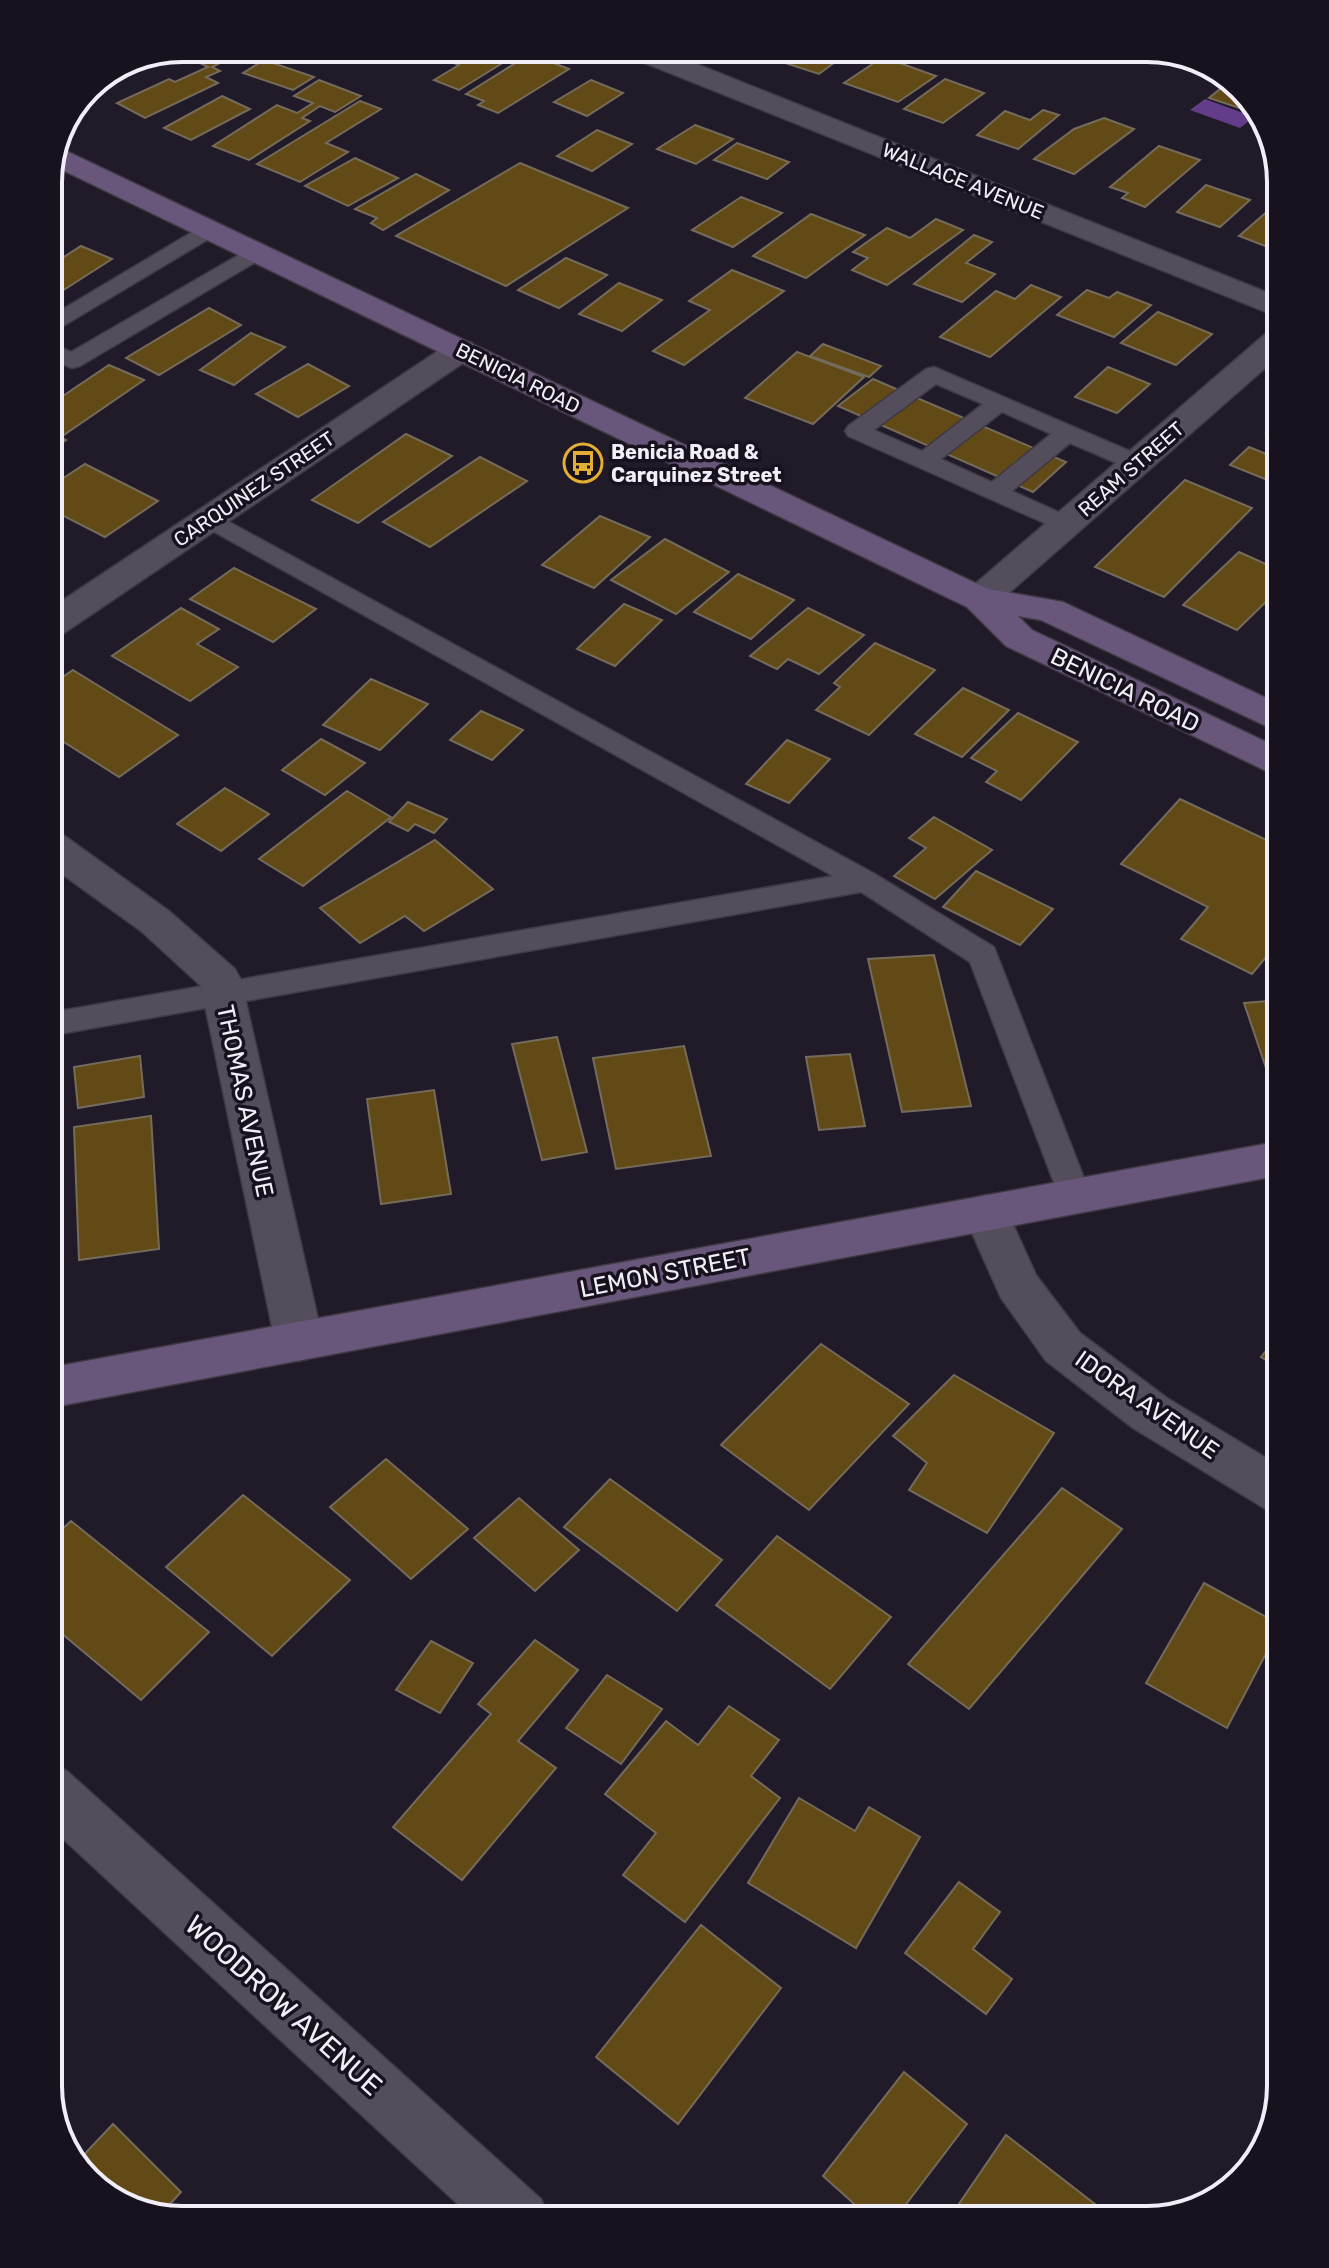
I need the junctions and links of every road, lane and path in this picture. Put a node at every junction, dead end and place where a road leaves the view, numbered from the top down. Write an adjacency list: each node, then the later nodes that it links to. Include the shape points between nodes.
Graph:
1 (667, 62): 5 (street, WALLACE AVENUE)
2 (64, 160): 3 (main road, BENICIA ROAD)
3 (209, 229): 4 (main road, BENICIA ROAD); 6 (lane)
4 (256, 252): 8 (main road, BENICIA ROAD); 9 (lane, via 72,361)
5 (1267, 303)
6 (62, 319)
7 (1267, 349): 13 (street, REAM STREET)
8 (461, 350): 15 (street, CARQUINEZ STREET); 17 (main road, BENICIA ROAD)
9 (62, 356)
10 (999, 403): 11 (lane); 12 (lane); 12 (lane, via 934,374 857,431)
11 (1067, 433): 13 (lane); 14 (lane)
12 (925, 460): 14 (lane)
13 (1137, 463): 16 (street, REAM STREET)
14 (996, 492): 16 (lane)
15 (209, 519): 18 (street, CARQUINEZ STREET); 22 (lane)
16 (1067, 525): 17 (street, REAM STREET)
17 (980, 599): 19 (main road, BENICIA ROAD, via 1050,610); 20 (main road, BENICIA ROAD, via 1019,638)
18 (62, 618)
19 (1267, 713)
20 (1267, 758)
21 (62, 854): 23 (street, THOMAS AVENUE, via 155,921 220,980)
22 (865, 881): 23 (lane); 26 (lane, via 983,955)
23 (223, 996): 24 (lane); 28 (street, THOMAS AVENUE)
24 (62, 1023)
25 (1267, 1161): 26 (main road, LEMON STREET)
26 (1075, 1196): 27 (main road, LEMON STREET)
27 (986, 1213): 28 (main road, LEMON STREET); 30 (street, IDORA AVENUE, via 1017,1285 1063,1347 1150,1413)
28 (299, 1341): 29 (main road, LEMON STREET)
29 (62, 1385)
30 (1267, 1484)
31 (62, 1802): 32 (street, WOODROW AVENUE)
32 (505, 2206)

